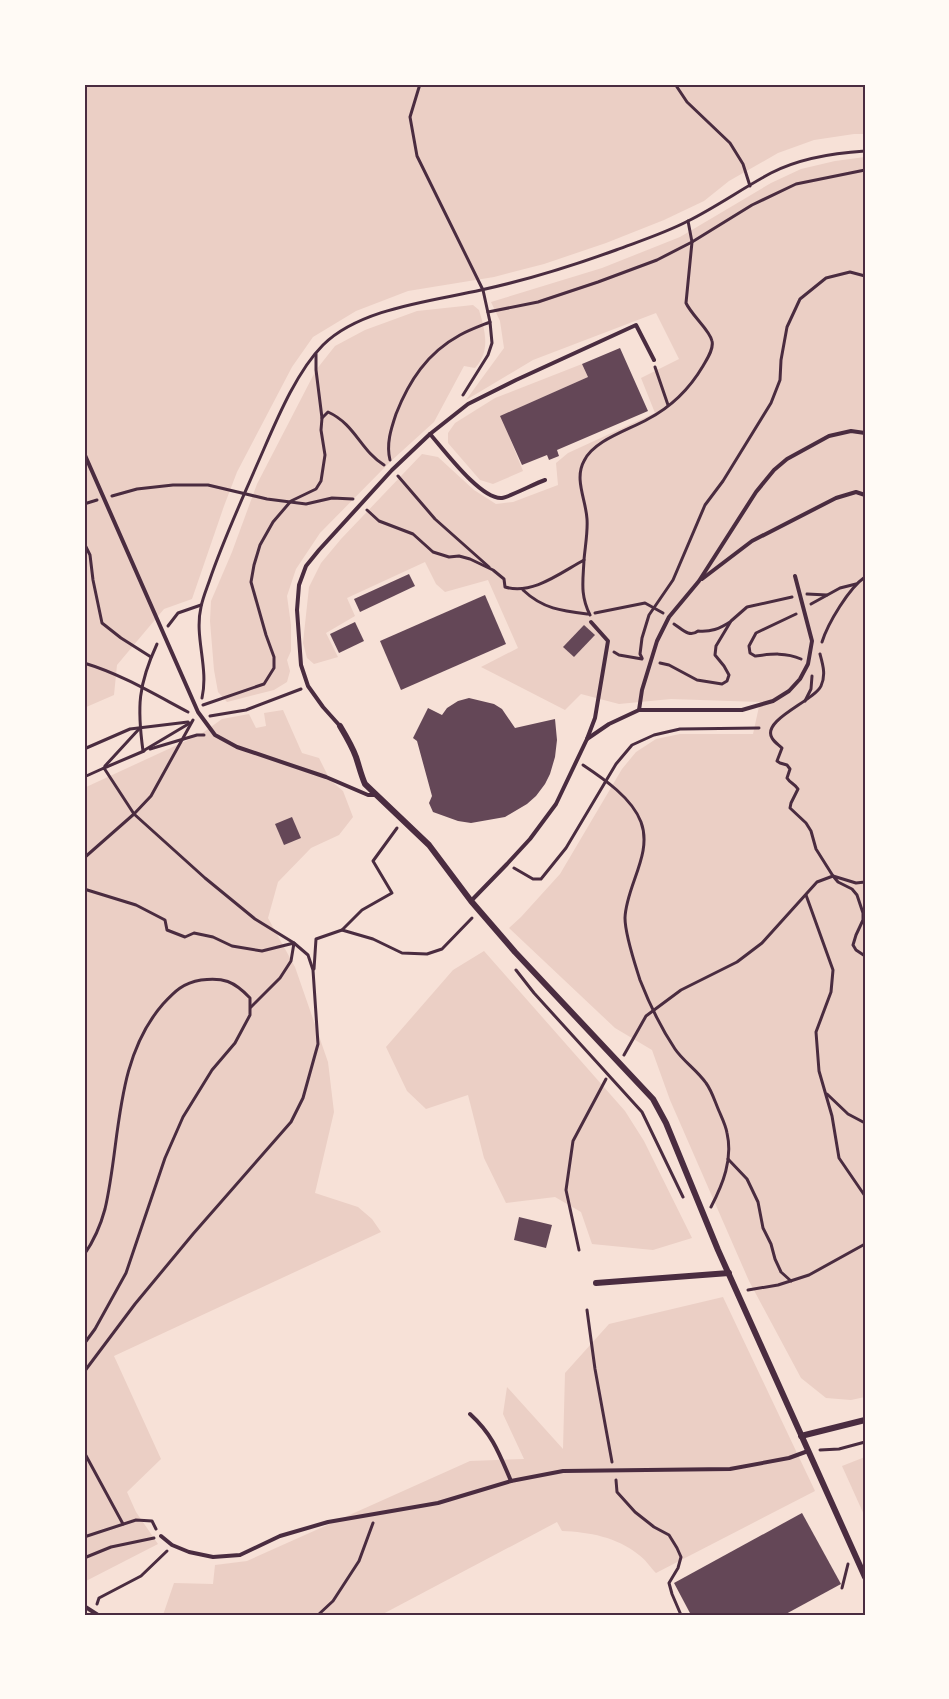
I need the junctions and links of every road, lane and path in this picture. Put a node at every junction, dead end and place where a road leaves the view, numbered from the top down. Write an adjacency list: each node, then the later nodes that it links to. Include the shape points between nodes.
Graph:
1 (420, 84): 9 (path, via 410,117 417,156)
2 (675, 84): 5 (path, via 687,102 730,143)
3 (865, 151): 5 (path, via 805,160 772,172)
4 (865, 170): 7 (path, via 796,184 752,205)
5 (750, 186): 6 (path)
6 (688, 221): 7 (path); 9 (path, via 576,265)
7 (692, 242): 10 (path, via 598,282 538,302); 15 (path, via 686,303 709,334 712,349 686,390)
8 (865, 276): 38 (path, via 850,273 826,278 800,299 787,327 780,380 771,403 705,505 673,580)
9 (483, 290): 10 (path); 12 (path, via 376,315 349,327)
10 (488, 312): 11 (path)
11 (490, 322): 14 (path, via 492,343 488,356); 20 (path, via 459,336 415,374 390,433)
12 (316, 353): 16 (path); 23 (path, via 299,376)
13 (654, 360): 15 (path); 18 (lane, via 636,325 468,404)
14 (463, 395)
15 (668, 405): 28 (path, via 610,437 584,461 580,478 588,522)
16 (322, 418): 20 (path, via 328,412 338,416 374,459); 25 (path, via 325,455 321,481 316,489)
17 (865, 433): 32 (lane, via 851,431 828,436 774,470)
18 (430, 434): 20 (lane); 21 (lane, via 488,495 502,498)
19 (84, 453): 44 (lane)
20 (392, 470): 26 (lane); 29 (path, via 435,519)
21 (545, 480)
22 (124, 492): 23 (path, via 208,484)
23 (244, 495): 25 (path); 37 (path)
24 (865, 495): 32 (lane, via 856,492 836,498 752,541)
25 (291, 501): 26 (path, via 306,504 332,498 354,499); 37 (path, via 260,545 251,582 274,657 274,668 264,684 200,706 205,680 198,622)
26 (360, 504): 29 (path, via 379,521 413,534 434,552 449,558 470,559); 54 (lane, via 306,566 299,585 301,665)
27 (84, 543): 48 (path, via 90,555 102,623)
28 (584, 560): 34 (path); 40 (path, via 582,588)
29 (493, 570): 34 (path, via 504,579 505,587)
30 (795, 576): 35 (lane)
31 (865, 577): 33 (path)
32 (697, 583): 41 (lane)
33 (856, 584): 36 (path); 47 (path, via 825,630)
34 (522, 589): 40 (path, via 550,607)
35 (800, 595): 36 (path); 39 (lane); 42 (path, via 747,607)
36 (827, 595): 39 (path)
37 (201, 605): 44 (path, via 178,613)
38 (654, 607): 40 (path, via 645,603); 41 (path); 49 (path, via 642,638)
39 (803, 610): 52 (lane, via 812,641); 52 (path, via 756,633 748,646 755,656 790,654)
40 (589, 614): 45 (path)
41 (668, 619): 42 (path, via 689,634 718,630); 50 (lane)
42 (731, 621): 50 (path, via 714,655 729,675 722,684 697,680 669,665)
43 (591, 622): 45 (lane)
44 (163, 633): 48 (path); 58 (lane)
45 (602, 634): 46 (lane, via 608,641)
46 (607, 648): 49 (path, via 619,655); 65 (lane, via 595,718)
47 (819, 652): 52 (path); 56 (path, via 825,669 821,687)
48 (151, 657): 55 (path)
49 (642, 659): 50 (path); 53 (path)
50 (651, 662): 53 (lane)
51 (84, 663): 55 (path)
52 (808, 664): 56 (path, via 813,682); 57 (lane, via 789,691 773,701 742,710)
53 (648, 674): 57 (lane)
54 (308, 686): 58 (path, via 246,710); 60 (lane)
55 (141, 687): 59 (path, via 196,717); 61 (path)
56 (804, 702): 77 (path, via 783,715 770,735 782,748 777,761 787,765 789,781 798,789 790,808 811,831 816,849)
57 (639, 710): 65 (lane)
58 (202, 718): 59 (path); 63 (lane)
59 (190, 722): 61 (path); 64 (path); 67 (path)
60 (340, 726): 72 (street, via 350,741 365,784)
61 (140, 728): 66 (path); 67 (path); 69 (path)
62 (759, 728): 71 (path, via 680,729 654,735 632,745)
63 (215, 735): 64 (path); 72 (lane, via 237,747 368,795)
64 (183, 739): 67 (path); 73 (path, via 151,796)
65 (587, 740): 68 (lane)
66 (84, 749)
67 (143, 751): 69 (path)
68 (577, 760): 71 (path); 76 (lane, via 556,804)
69 (104, 768): 70 (path); 73 (path)
70 (84, 777)
71 (606, 782): 76 (path, via 566,848 541,879 533,879); 89 (path, via 640,819 645,835 625,921 633,960)
72 (378, 795): 74 (street)
73 (134, 814): 75 (path); 84 (path, via 255,919)
74 (404, 820): 81 (street, via 429,845); 83 (path, via 373,861 392,893 362,910)
75 (84, 858)
76 (507, 864): 81 (lane)
77 (832, 876): 78 (path); 80 (path, via 817,882); 85 (path, via 857,894 863,920 854,945)
78 (865, 882)
79 (84, 889): 84 (path, via 136,905 165,920 167,930 185,937 194,933 213,936 232,946 262,951)
80 (806, 895): 89 (path, via 762,943 737,962 681,990); 92 (path, via 833,970 831,992 816,1032)
81 (471, 901): 90 (street)
82 (473, 917): 83 (path, via 441,949 427,954 402,953)
83 (342, 930): 87 (path, via 316,939)
84 (294, 943): 87 (path, via 308,955); 88 (path, via 291,961 280,978)
85 (865, 956)
86 (514, 968): 96 (path, via 642,1112)
87 (314, 970): 107 (path, via 318,1044 303,1098 291,1122 135,1304)
88 (250, 1008): 100 (path, via 250,998 239,987 218,978 176,989 156,1011 128,1069 104,1210); 106 (path, via 235,1043 212,1070 183,1117 126,1273)
89 (654, 1011): 90 (path, via 646,1016); 94 (path, via 676,1050 710,1090 727,1132)
90 (619, 1064): 97 (street, via 653,1099)
91 (606, 1079): 99 (path, via 573,1141 566,1190)
92 (825, 1093): 93 (path); 95 (path, via 839,1158)
93 (865, 1123)
94 (728, 1159): 97 (path); 102 (path, via 747,1179 775,1259)
95 (865, 1196)
96 (685, 1200)
97 (706, 1216): 101 (street)
98 (865, 1244): 102 (path)
99 (579, 1250)
100 (84, 1255)
101 (729, 1273): 103 (street); 104 (street)
102 (791, 1281): 104 (path)
103 (596, 1283)
104 (737, 1292): 110 (street)
105 (587, 1310): 114 (path)
106 (84, 1344)
107 (84, 1372)
108 (470, 1414): 115 (lane, via 492,1439)
109 (865, 1420): 110 (street)
110 (801, 1436): 112 (street)
111 (865, 1442): 112 (path, via 839,1449)
112 (808, 1450): 114 (lane, via 789,1458 730,1469); 121 (street)
113 (84, 1452): 117 (path)
114 (614, 1470): 115 (lane, via 563,1471); 128 (path, via 618,1492 642,1519 669,1535 677,1548 681,1557 669,1584)
115 (511, 1481): 116 (lane, via 438,1503)
116 (376, 1513): 120 (lane, via 280,1536 240,1555 213,1557); 127 (path, via 359,1561 333,1601)
117 (123, 1524): 118 (path); 119 (path, via 152,1521)
118 (84, 1536)
119 (161, 1536): 120 (lane); 122 (path, via 111,1547)
120 (172, 1545): 126 (path, via 141,1576 99,1598)
121 (852, 1551): 123 (street); 124 (path)
122 (84, 1558)
123 (865, 1577)
124 (842, 1588)
125 (84, 1606): 126 (lane)
126 (96, 1613)
127 (318, 1615)
128 (681, 1615)

